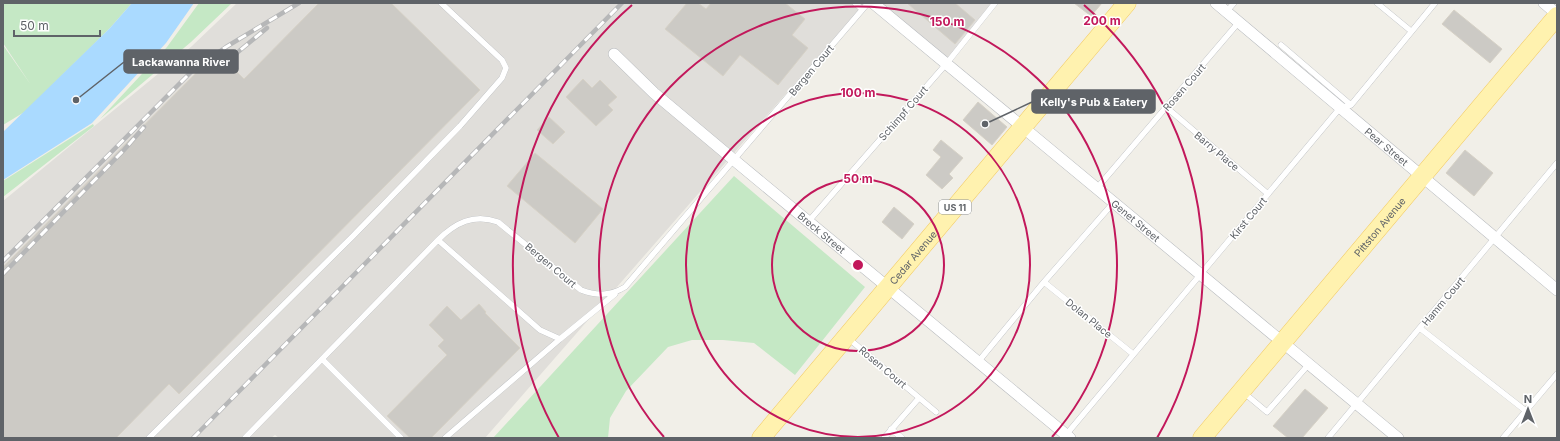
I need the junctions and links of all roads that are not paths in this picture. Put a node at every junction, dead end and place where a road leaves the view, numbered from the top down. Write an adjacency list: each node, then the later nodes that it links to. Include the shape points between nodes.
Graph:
1 (441, 3): 52 (lane, via 502,60 506,68 502,78 460,126 353,236)
2 (855, 3): 12 (lane)
3 (868, 3): 12 (lane, Bergen Court)
4 (873, 3): 18 (street, Genet Street)
5 (996, 3): 18 (lane, Schimpf Court)
6 (1127, 3): 21 (main road, Cedar Avenue / US 11)
7 (1216, 3): 11 (street, Pear Street)
8 (1378, 3): 15 (lane)
9 (1435, 3): 15 (lane, Kirst Court)
10 (1544, 3): 13 (street)
11 (1230, 7): 14 (street, Pear Street)
12 (862, 9): 22 (lane, Bergen Court)
13 (1557, 15): 24 (main road, Pittston Avenue)
14 (1239, 22): 19 (lane, Rosen Court); 20 (street, Pear Street)
15 (1411, 31): 20 (lane, Kirst Court)
16 (1281, 45): 20 (lane)
17 (614, 54): 22 (street, Breck Street, via 654,93)
18 (946, 63): 21 (street, Genet Street); 28 (lane, Schimpf Court)
19 (1166, 107): 25 (lane, Rosen Court); 26 (lane, Barry Place)
20 (1345, 107): 24 (street, Pear Street); 26 (lane, Kirst Court)
21 (1023, 126): 25 (street, Genet Street); 33 (main road, Cedar Avenue / US 11)
22 (734, 160): 28 (street, Breck Street); 35 (lane, Bergen Court, via 633,279)
23 (1557, 163): 29 (lane, Hamm Court)
24 (1422, 177): 29 (street, Pear Street); 39 (main road, Pittston Avenue)
25 (1097, 188): 27 (street, Genet Street)
26 (1268, 194): 31 (lane, Kirst Court)
27 (1114, 202): 31 (street, Genet Street); 32 (lane)
28 (808, 222): 33 (street, Breck Street)
29 (1496, 238): 34 (street, Pear Street); 36 (lane, Hamm Court)
30 (438, 240): 35 (lane, Bergen Court, via 461,222 470,219 490,219 509,229 581,290 595,294); 38 (lane, via 540,330); 41 (lane, Bergen Court)
31 (1201, 274): 39 (street, Genet Street); 40 (lane, Kirst Court)
32 (1044, 282): 40 (lane, Dolan Place); 42 (lane)
33 (888, 287): 37 (main road, Cedar Avenue / US 11); 42 (street, Breck Street)
34 (1557, 290)
35 (616, 293): 38 (lane)
36 (1421, 329): 47 (lane, Hamm Court); 48 (lane)
37 (846, 336): 46 (lane, Rosen Court); 56 (main road, Cedar Avenue / US 11)
38 (560, 339): 55 (lane)
39 (1283, 342): 43 (street, Genet Street); 45 (main road, Pittston Avenue)
40 (1133, 354): 51 (lane, Kirst Court)
41 (322, 359): 53 (lane, Bergen Court); 54 (lane)
42 (978, 362): 51 (street, Breck Street)
43 (1309, 364): 45 (lane, via 1267,412); 47 (street, Genet Street)
44 (1557, 374): 48 (lane)
45 (1242, 390): 59 (main road, Pittston Avenue)
46 (919, 398): 49 (lane, Rosen Court); 50 (lane)
47 (1357, 404): 60 (lane, Hamm Court); 61 (street, Genet Street)
48 (1526, 411): 62 (lane)
49 (936, 412)
50 (891, 429): 57 (lane); 58 (lane)
51 (1067, 437)
52 (149, 438)
53 (245, 438)
54 (401, 438)
55 (446, 438)
56 (761, 438)
57 (884, 438)
58 (902, 438)
59 (1202, 438)
60 (1328, 438)
61 (1398, 438)
62 (1503, 438)

